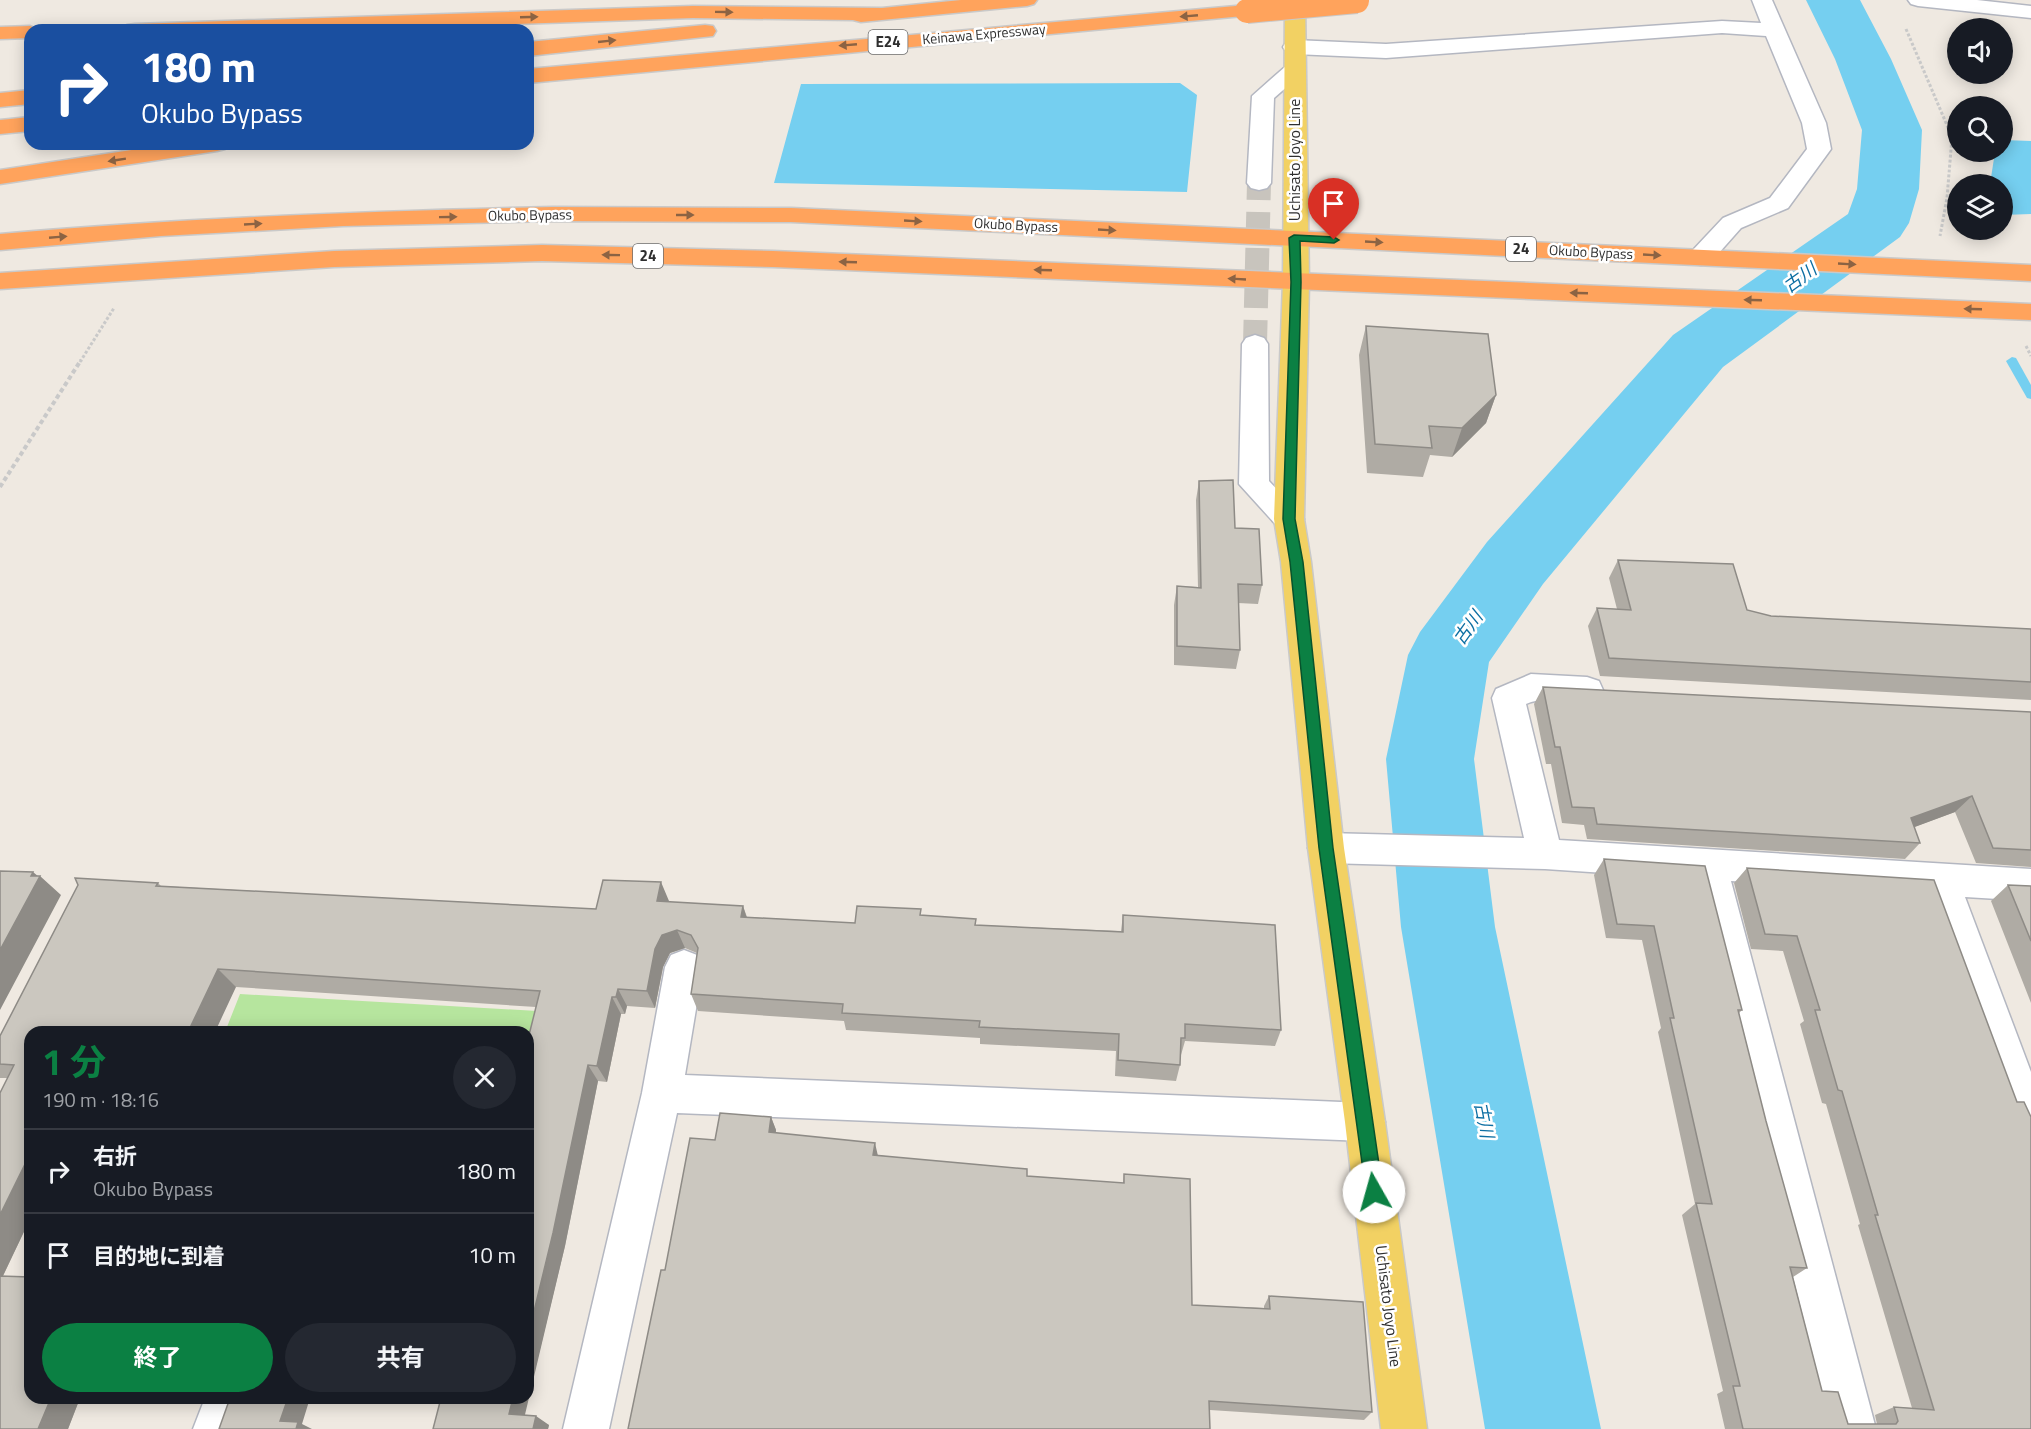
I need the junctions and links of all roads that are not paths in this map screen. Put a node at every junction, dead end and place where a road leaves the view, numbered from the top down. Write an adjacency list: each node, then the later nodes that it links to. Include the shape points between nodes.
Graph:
1 (1027, 0): 7 (highway, Keinawa Expressway / E24)
2 (1295, 0): 14 (main road, Uchisato Joyo Line)
3 (1762, 0): 9 (street)
4 (1918, 0): 6 (street)
5 (1363, 1): 13 (highway, Keinawa Expressway / E24, one-way to 13, bridge)
6 (2031, 12)
7 (883, 14): 8 (highway, one-way to 7, via 693,12); 12 (highway, Keinawa Expressway / E24, one-way to 7)
8 (321, 24)
9 (1775, 30): 14 (street, via 1722,27); 26 (street, via 1814,123 1819,149 1779,203 1732,223)
10 (24, 32): 11 (highway)
11 (0, 33)
12 (534, 48)
13 (788, 51): 15 (highway, Keinawa Expressway / E24); 16 (highway)
14 (1294, 59): 23 (street, via 1263,96); 24 (main road, Uchisato Joyo Line)
15 (534, 75)
16 (534, 92)
17 (24, 98): 18 (highway)
18 (0, 100)
19 (24, 125): 20 (highway)
20 (0, 127)
21 (178, 150): 22 (highway, one-way to 22)
22 (0, 177)
23 (1259, 183)
24 (1294, 238): 25 (highway, Okubo Bypass / 24, one-way to 24, via 184,227 553,214 791,215); 26 (highway, Okubo Bypass / 24, one-way to 26); 29 (main road, Uchisato Joyo Line)
25 (0, 242)
26 (1701, 257): 27 (highway, Okubo Bypass / 24, one-way to 27)
27 (2031, 273)
28 (0, 281): 29 (highway, 24, one-way to 28, via 785,259 542,253 334,259)
29 (1296, 282): 30 (highway, 24, one-way to 29); 32 (main road, Uchisato Joyo Line)
30 (2031, 312)
31 (1255, 344): 32 (street, via 1254,484)
32 (1289, 519): 34 (main road, Uchisato Joyo Line)
33 (1614, 692): 35 (street, via 1531,687 1508,698)
34 (1338, 848): 35 (street); 41 (main road, Uchisato Joyo Line)
35 (1531, 853): 36 (street)
36 (1709, 864): 37 (street); 47 (street)
37 (1941, 879): 38 (street); 42 (street)
38 (2031, 885)
39 (684, 967): 40 (street)
40 (662, 1094): 41 (street); 45 (street)
41 (1365, 1122): 46 (main road, Uchisato Joyo Line)
42 (2031, 1126)
43 (225, 1404): 44 (street)
44 (216, 1429)
45 (586, 1429)
46 (1404, 1429)
47 (1853, 1429)

